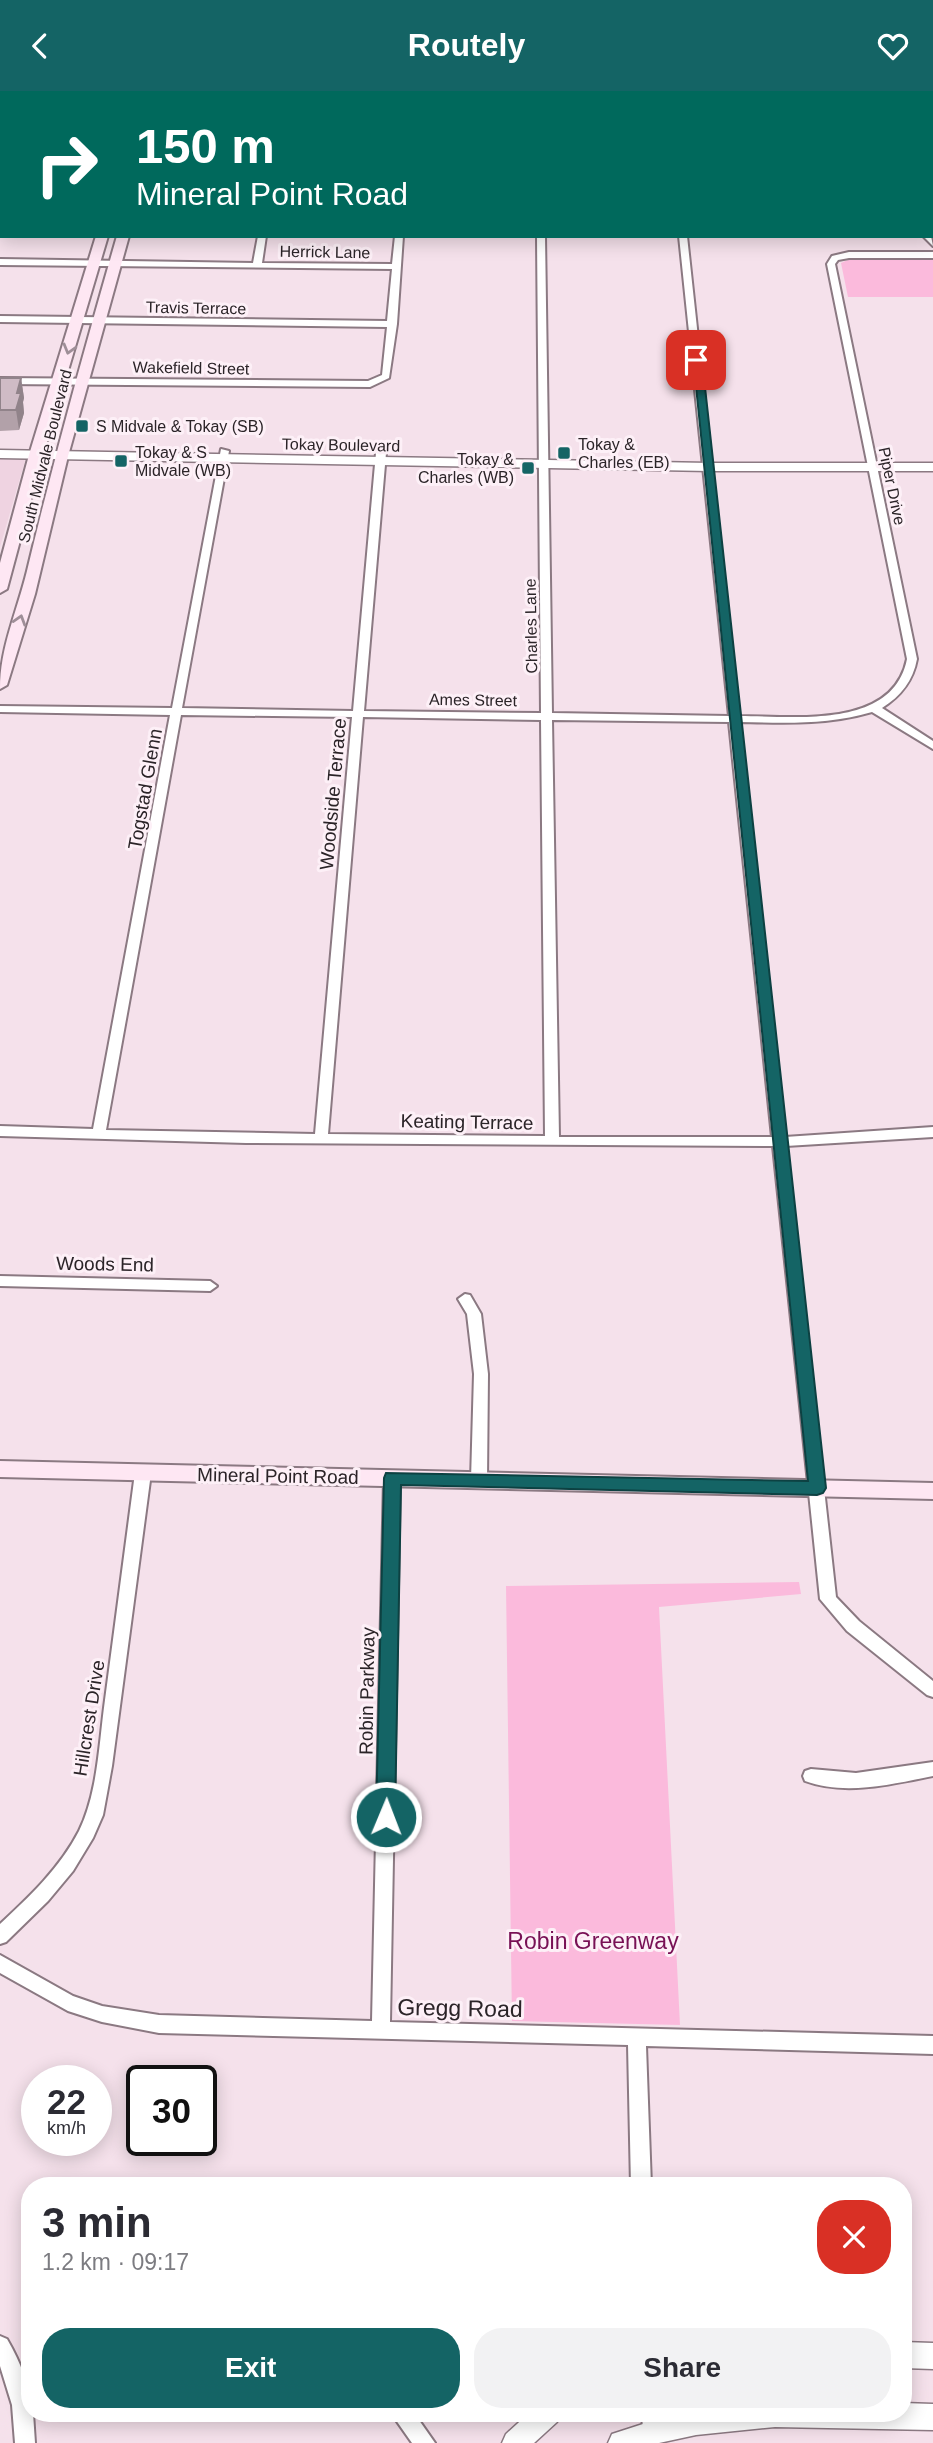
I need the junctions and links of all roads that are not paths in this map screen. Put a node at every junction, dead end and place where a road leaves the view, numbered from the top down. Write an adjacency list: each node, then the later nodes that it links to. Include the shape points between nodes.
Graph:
1 (101, 238): 9 (main road, South Midvale Boulevard)
2 (122, 238): 10 (main road, South Midvale Boulevard)
3 (262, 238): 11 (street)
4 (400, 238): 12 (street)
5 (541, 238): 27 (street, Charles Lane)
6 (683, 238): 29 (street)
7 (933, 255): 28 (street, Piper Drive, via 849,255 835,258 831,264)
8 (0, 262): 9 (street, Herrick Lane)
9 (94, 263): 10 (street, Herrick Lane); 14 (main road, South Midvale Boulevard)
10 (116, 264): 11 (street, Herrick Lane); 15 (main road, South Midvale Boulevard)
11 (257, 265): 12 (street, Herrick Lane)
12 (397, 267): 16 (street)
13 (0, 319): 14 (street, Travis Terrace)
14 (78, 320): 15 (street, Travis Terrace); 18 (main road, South Midvale Boulevard, one-way to 18)
15 (99, 320): 16 (street, Travis Terrace); 19 (main road, South Midvale Boulevard)
16 (393, 324): 19 (street, Wakefield Street, via 386,376 355,385)
17 (0, 381): 18 (street, Wakefield Street)
18 (60, 382): 19 (street, Wakefield Street); 21 (main road, South Midvale Boulevard)
19 (82, 382): 22 (main road, South Midvale Boulevard)
20 (0, 446): 21 (street, Tokay Boulevard)
21 (38, 451): 22 (street, Tokay Boulevard); 23 (street, Tokay Boulevard); 31 (main road, South Midvale Boulevard)
22 (62, 452): 24 (street, Tokay Boulevard); 33 (main road, South Midvale Boulevard)
23 (0, 454)
24 (223, 455): 25 (street, Tokay Boulevard); 37 (street, Togstad Glenn)
25 (381, 458): 27 (street, Tokay Boulevard); 38 (street, Woodside Terrace)
26 (933, 459): 28 (street, Tokay Boulevard)
27 (544, 460): 29 (street, Tokay Boulevard); 39 (street, Charles Lane)
28 (871, 462): 29 (street, Tokay Boulevard); 30 (street, Tokay Boulevard); 35 (street, Piper Drive, via 912,659 904,684)
29 (708, 463): 40 (street)
30 (933, 467)
31 (15, 538): 32 (main road, South Midvale Boulevard); 33 (main road, via 24,547)
32 (0, 589)
33 (28, 594): 34 (main road, South Midvale Boulevard, one-way to 33)
34 (0, 685)
35 (874, 708): 40 (street, Ames Street, via 822,720); 41 (street)
36 (0, 709): 37 (street, Ames Street)
37 (177, 712): 38 (street, Ames Street); 44 (street, Togstad Glenn)
38 (357, 715): 39 (street, Ames Street); 45 (street, Woodside Terrace)
39 (547, 717): 40 (street, Ames Street); 46 (street, Charles Lane)
40 (736, 719): 47 (street)
41 (933, 746)
42 (0, 1131): 44 (street, Keating Terrace)
43 (933, 1132): 47 (street, Keating Terrace)
44 (99, 1134): 45 (street, Keating Terrace)
45 (321, 1139): 46 (street, Keating Terrace)
46 (552, 1142): 47 (street, Keating Terrace)
47 (780, 1142): 55 (street)
48 (0, 1281): 49 (street, Woods End)
49 (209, 1286)
50 (465, 1299): 54 (street, via 474,1314 481,1374)
51 (0, 1469): 52 (main road, Mineral Point Road)
52 (144, 1473): 53 (main road, Mineral Point Road); 60 (street, Hillcrest Drive, via 94,1813 71,1860)
53 (392, 1478): 54 (main road, Mineral Point Road); 62 (street, Robin Parkway)
54 (479, 1480): 55 (main road, Mineral Point Road)
55 (817, 1488): 56 (main road, Mineral Point Road); 57 (street, via 828,1599 853,1626)
56 (933, 1491)
57 (933, 1690)
58 (933, 1769): 59 (street, via 835,1781)
59 (811, 1776)
60 (0, 1936)
61 (0, 1963): 62 (street, Gregg Road, via 68,2003 128,2020)
62 (382, 2031): 63 (street, Gregg Road)
63 (637, 2037): 64 (street, Gregg Road); 65 (street)
64 (933, 2045)
65 (641, 2177)
66 (0, 2346): 69 (street)
67 (912, 2355): 68 (street)
68 (933, 2355)
69 (21, 2398)
70 (912, 2417): 71 (street)
71 (933, 2417)
72 (23, 2422): 76 (street)
73 (408, 2422): 77 (street)
74 (538, 2422): 78 (street)
75 (652, 2422): 79 (street)
76 (25, 2443)
77 (425, 2443)
78 (515, 2443)
79 (621, 2443)

